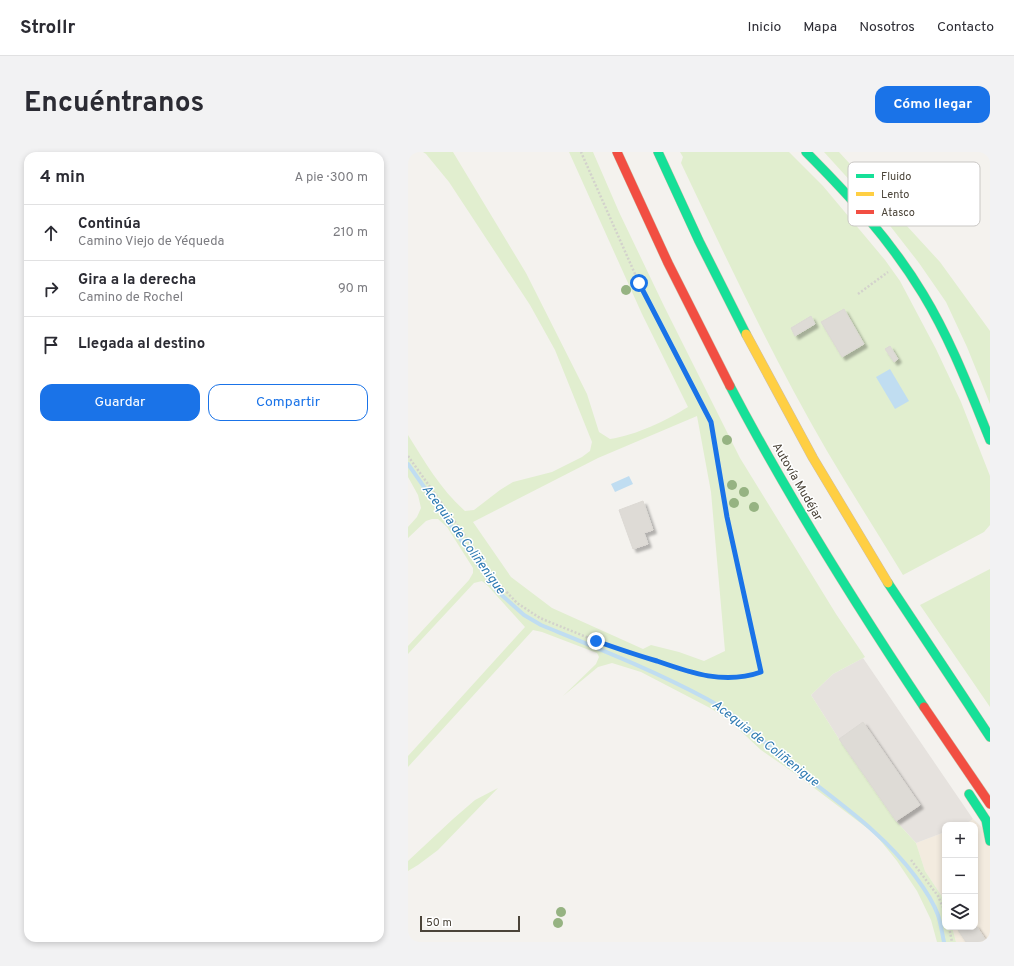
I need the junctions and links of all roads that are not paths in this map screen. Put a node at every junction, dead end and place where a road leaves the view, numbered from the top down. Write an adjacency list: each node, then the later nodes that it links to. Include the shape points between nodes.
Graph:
1 (617, 152): 7 (highway, Autovía Mudéjar, via 676,280 760,443 824,552)
2 (658, 152): 9 (highway, via 713,269 792,421 884,576)
3 (806, 152): 4 (highway)
4 (848, 194)
5 (875, 226): 6 (highway, via 924,295 959,367)
6 (990, 440)
7 (901, 673): 8 (highway); 11 (highway, Autovía Mudéjar)
8 (904, 692)
9 (990, 737)
10 (966, 789): 12 (highway, via 986,820)
11 (990, 804)
12 (990, 841)

